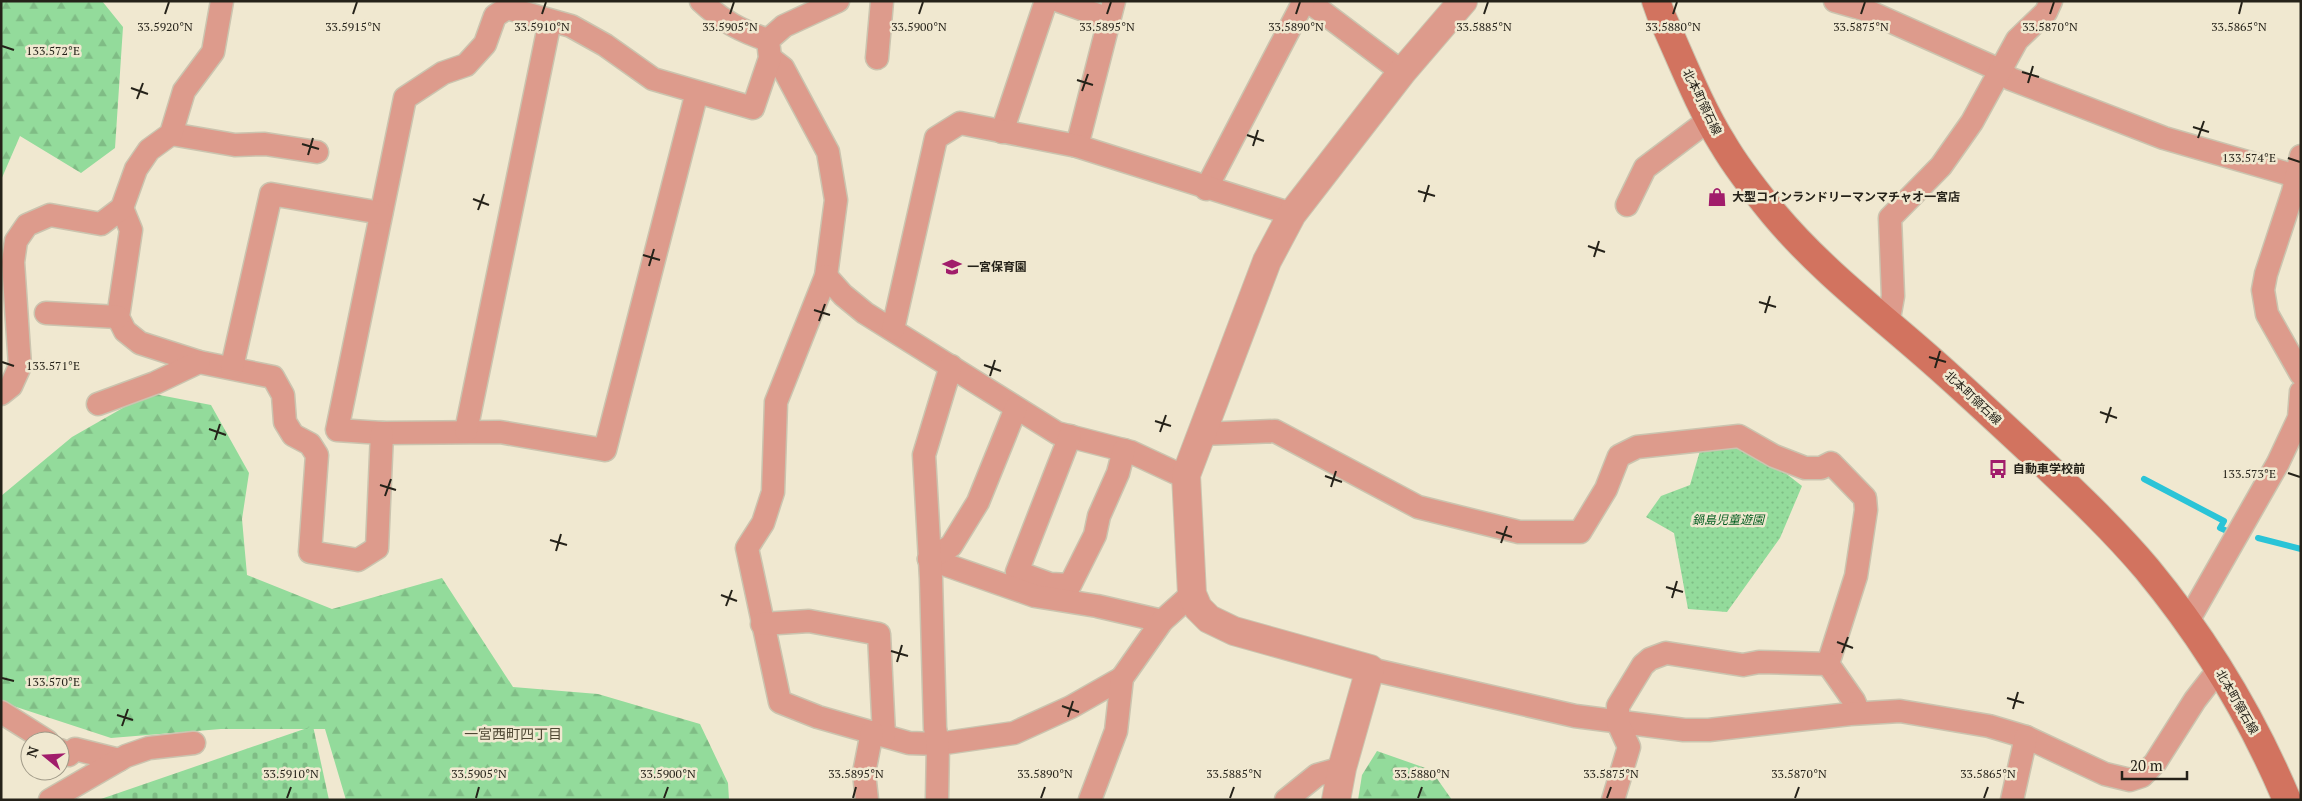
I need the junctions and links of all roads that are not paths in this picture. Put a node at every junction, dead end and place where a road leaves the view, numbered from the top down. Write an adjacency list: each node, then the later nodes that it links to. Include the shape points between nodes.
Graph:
1 (222, 1): 22 (street, via 213,52 184,91)
2 (701, 1): 15 (street)
3 (838, 1): 15 (street, via 784,26)
4 (882, 1): 16 (street)
5 (1046, 1): 21 (street)
6 (1059, 1): 13 (street)
7 (1304, 1): 26 (street)
8 (1308, 1): 17 (street)
9 (1463, 1): 17 (street)
10 (1656, 1): 20 (main road, 北本町領石線)
11 (1835, 1): 18 (street, via 1993,67)
12 (2051, 1): 18 (street, via 2046,12 2017,40)
13 (1112, 10): 23 (street)
14 (550, 21): 19 (street, via 571,26 605,45 653,80); 29 (street, via 507,8 495,16 485,44 466,65 443,73 405,98); 44 (street)
15 (769, 49): 19 (street, via 753,108); 31 (street, via 783,68 828,152 836,200)
16 (877, 58)
17 (1402, 72): 30 (street)
18 (1999, 73): 25 (street, via 2164,138); 34 (street, via 1972,122 1941,166 1890,218 1893,296)
19 (697, 92): 44 (street, via 605,450 500,432)
20 (1710, 120): 27 (street, via 1645,168); 34 (main road, 北本町領石線, via 1723,144 1802,245)
21 (1002, 132): 23 (street); 35 (street, via 960,123 936,138)
22 (171, 134): 24 (street, via 235,145 265,144); 28 (street, via 149,150 136,169)
23 (1077, 146): 26 (street)
24 (317, 152)
25 (2298, 166): 39 (street, via 2262,290 2267,314)
26 (1206, 189): 30 (street)
27 (1627, 205)
28 (122, 208): 33 (street, via 131,230); 41 (street, via 101,224 50,216 27,225 16,241 12,262 20,366 11,386)
29 (381, 213): 38 (street, via 271,194); 45 (street, via 337,430)
30 (1292, 214): 46 (street, via 1267,261)
31 (826, 276): 35 (street, via 866,313); 57 (street, via 776,402 774,492 763,523 747,548)
32 (46, 313): 33 (street)
33 (118, 317): 36 (street, via 125,331 140,344)
34 (1888, 324): 56 (main road, 北本町領石線, via 1949,376 2097,514)
35 (893, 329): 37 (street)
36 (199, 362): 38 (street); 42 (street)
37 (951, 366): 43 (street); 52 (street, via 924,455)
38 (232, 367): 45 (street, via 273,377 283,395 285,422 293,435 310,444 317,455 310,552 358,560 377,548)
39 (2301, 374)
40 (2301, 392): 56 (street, via 2299,418 2278,463)
41 (1, 394)
42 (98, 404)
43 (1016, 408): 47 (street, via 1057,433); 50 (street)
44 (466, 431): 45 (street)
45 (382, 433)
46 (1202, 434): 49 (street); 58 (street, via 1275,431 1418,507 1519,532 1580,532 1606,489 1619,456 1637,447 1739,436 1774,456 1806,468 1821,468 1831,463 1865,498 1866,510 1856,576)
47 (1070, 436): 48 (street); 53 (street)
48 (1124, 450): 49 (street); 53 (street, via 1095,535 1070,585 1050,584)
49 (1186, 475): 54 (street)
50 (978, 502): 51 (street, via 982,511 969,545); 52 (street, via 951,546)
51 (971, 549)
52 (937, 555): 53 (street, via 1009,573); 55 (street, via 1035,596); 69 (street, via 935,728)
53 (1017, 572)
54 (1192, 594): 55 (street); 59 (street, via 1198,608 1209,619 1234,631)
55 (1162, 621): 61 (street)
56 (2188, 621): 60 (main road, 北本町領石線)
57 (762, 624): 66 (street, via 780,702); 66 (street, via 808,621 879,634)
58 (1828, 664): 63 (street, via 1854,700); 64 (street, via 1759,662 1743,665 1666,653 1642,665 1618,706)
59 (1370, 669): 64 (street); 72 (street)
60 (2219, 669): 67 (street, via 2155,763 2142,776 2130,780 2117,778); 81 (main road, 北本町領石線, via 2248,718)
61 (1122, 678): 69 (street, via 1071,707 1014,733); 76 (street, via 1116,731)
62 (1, 712): 65 (street)
63 (1859, 714): 64 (street, via 1708,730); 67 (street, via 1900,711 1989,726)
64 (1618, 723): 79 (street, via 1629,747)
65 (31, 731)
66 (878, 734): 69 (street, via 910,743); 74 (street, via 864,774)
67 (2026, 738): 80 (street)
68 (194, 743): 71 (street, via 149,748)
69 (938, 744): 75 (street)
70 (70, 754): 71 (street, via 76,749)
71 (119, 760): 73 (street)
72 (1342, 768): 77 (street, via 1318,775); 78 (street)
73 (50, 800)
74 (867, 800)
75 (936, 800)
76 (1090, 800)
77 (1286, 800)
78 (1336, 800)
79 (1614, 800)
80 (2012, 800)
81 (2287, 800)

